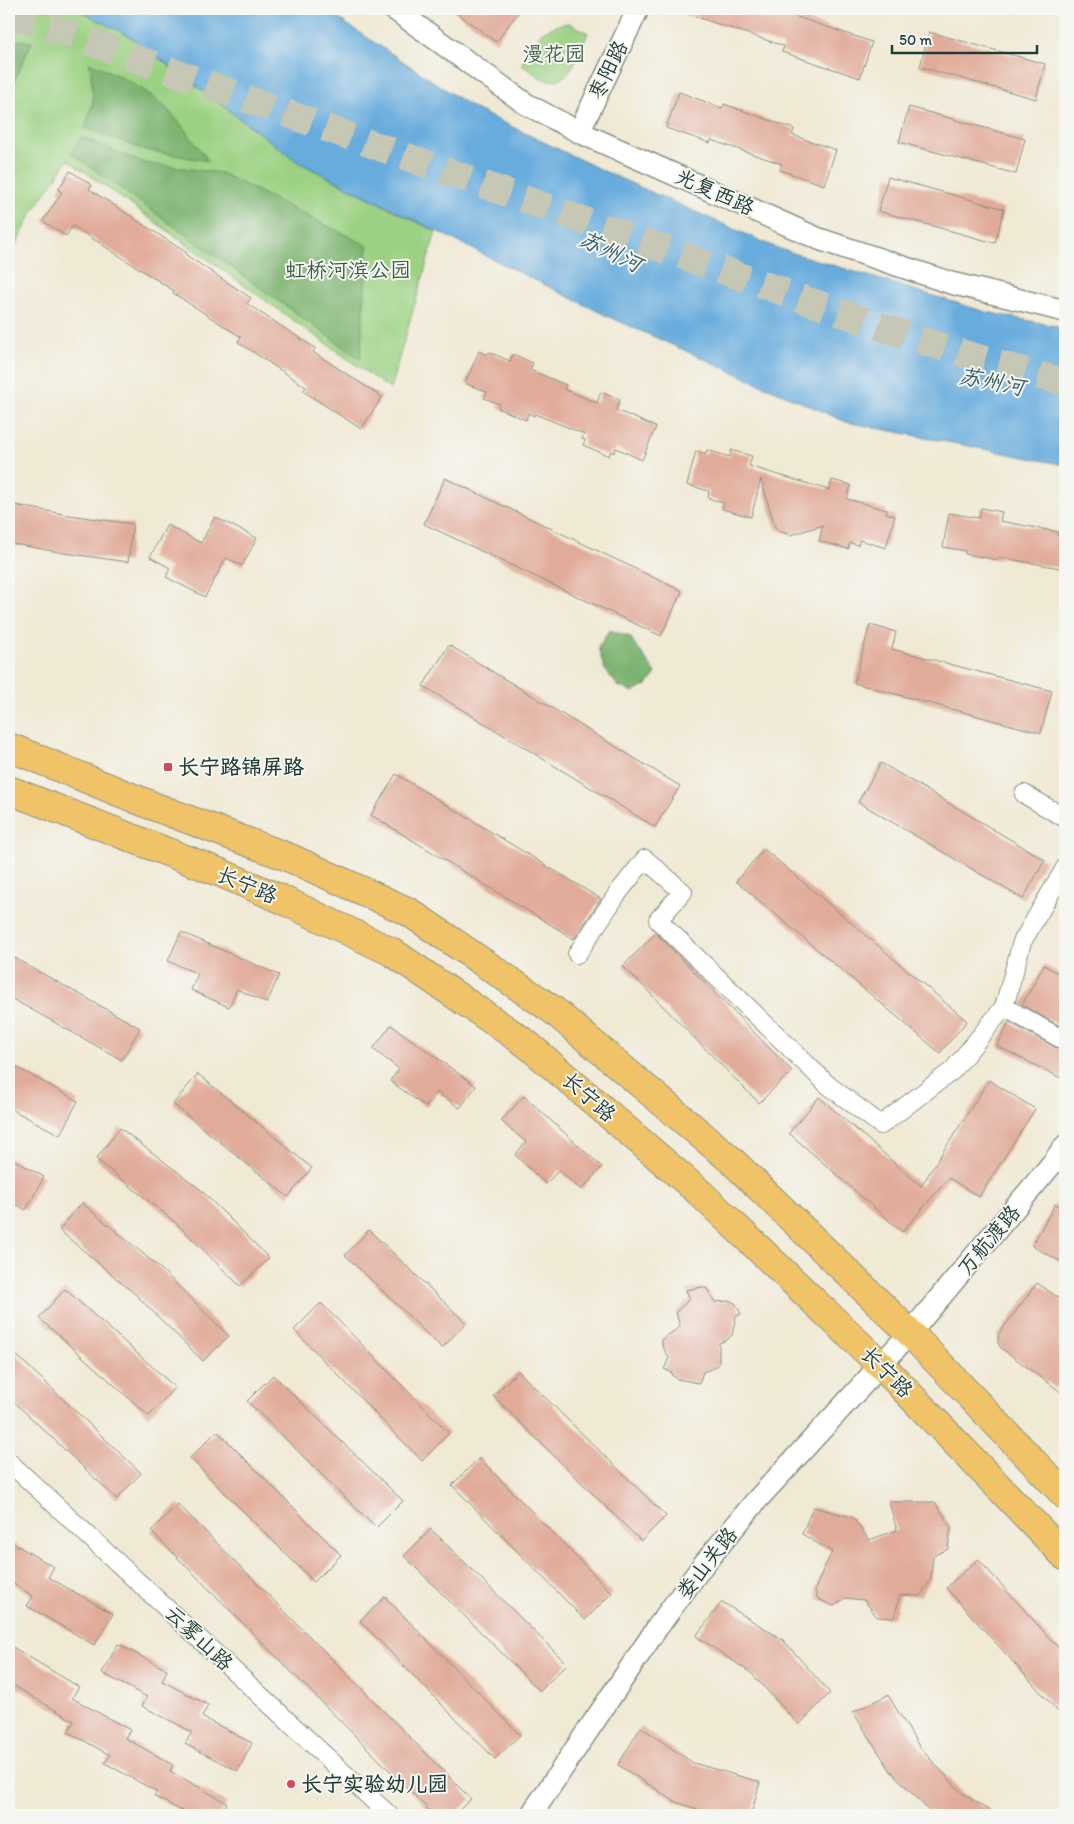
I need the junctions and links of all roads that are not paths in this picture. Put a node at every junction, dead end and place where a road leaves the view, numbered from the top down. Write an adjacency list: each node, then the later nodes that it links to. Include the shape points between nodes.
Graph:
1 (394, 9): 3 (street, 光复西路, via 526,104)
2 (638, 9): 3 (street, 枣阳路)
3 (579, 132): 4 (street, 光复西路, via 819,239 951,283)
4 (1065, 311)
5 (9, 747): 14 (main road, 长宁路, via 290,858 409,912 568,1022 731,1160)
6 (9, 790): 15 (main road, 长宁路, via 221,873 392,952 527,1044 700,1194)
7 (1024, 794): 8 (street)
8 (1065, 818)
9 (1065, 868): 11 (street, via 1022,942)
10 (577, 954): 11 (street, via 645,859 683,892 658,920 828,1085 881,1125 953,1070)
11 (1004, 1007): 12 (street)
12 (1065, 1041)
13 (1065, 1146): 14 (street, 万航渡路)
14 (910, 1334): 15 (street, 娄山关路); 17 (main road, 长宁路)
15 (882, 1366): 18 (main road, 长宁路); 20 (street, 娄山关路, via 763,1494 703,1565)
16 (9, 1462): 19 (street, 云雾山路)
17 (1065, 1495)
18 (1065, 1556)
19 (389, 1815)
20 (531, 1815)

